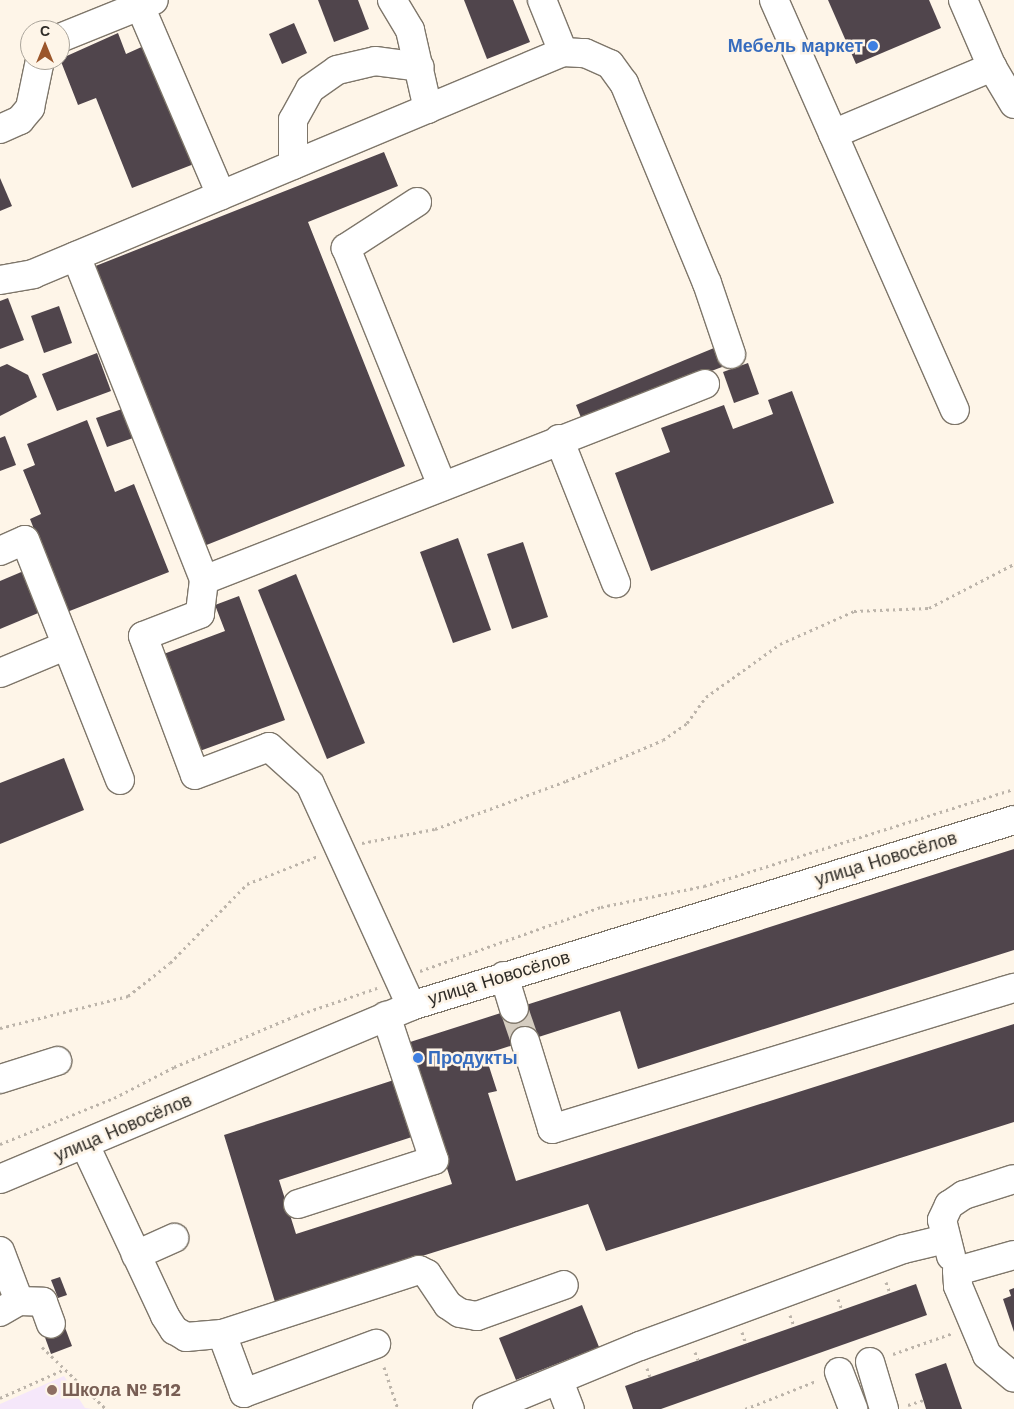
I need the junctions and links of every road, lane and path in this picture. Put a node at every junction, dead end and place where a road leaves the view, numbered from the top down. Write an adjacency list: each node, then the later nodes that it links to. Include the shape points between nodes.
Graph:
1 (392, 0): 9 (street, via 410,30)
2 (542, 0): 7 (street)
3 (774, 0): 14 (street)
4 (963, 0): 8 (street)
5 (147, 3): 6 (street); 16 (street)
6 (70, 34)
7 (563, 52): 12 (street); 20 (street, via 585,53 610,64 624,83 707,284)
8 (992, 66): 11 (street); 14 (street)
9 (420, 67): 12 (street); 15 (street, via 375,61 338,70 310,89 293,120)
10 (38, 70): 13 (street, via 30,108 20,120)
11 (1014, 104)
12 (428, 109): 15 (street)
13 (0, 129)
14 (833, 134): 22 (street)
15 (293, 165): 16 (street)
16 (221, 195): 18 (street)
17 (417, 202): 24 (street, via 346,248)
18 (76, 256): 19 (street, via 33,274); 27 (street)
19 (0, 280)
20 (731, 354)
21 (705, 384): 23 (street)
22 (954, 410)
23 (559, 439): 24 (street); 28 (street)
24 (442, 486): 27 (street)
25 (0, 550): 29 (street, via 25,540)
26 (1014, 564): 34 (path, via 929,608 854,611 780,644 706,697 687,723 663,740 566,781 435,829)
27 (204, 580): 34 (street, via 200,614 143,636 195,775 269,747 310,784)
28 (616, 583)
29 (65, 646): 30 (street); 31 (street)
30 (0, 673)
31 (120, 780)
32 (1014, 789): 36 (path, via 704,886 601,907)
33 (1014, 820): 35 (street, улица Новосёлов)
34 (340, 847): 36 (street); 41 (path, via 247,884 170,963 128,996)
35 (504, 976): 38 (street, улица Новосёлов); 39 (street)
36 (399, 979): 38 (street); 45 (path, via 295,1016 174,1067 114,1098)
37 (1014, 988): 42 (street, via 552,1129)
38 (412, 1006): 40 (street, улица Новосёлов)
39 (514, 1009)
40 (386, 1016): 46 (street, улица Новосёлов); 49 (street, via 434,1160)
41 (0, 1028)
42 (525, 1041)
43 (56, 1061): 44 (street)
44 (0, 1078)
45 (0, 1144)
46 (85, 1145): 47 (street, улица Новосёлов); 53 (street)
47 (0, 1179)
48 (1014, 1179): 51 (street, via 964,1195 949,1205 942,1220)
49 (298, 1204)
50 (174, 1238): 53 (street)
51 (945, 1239): 55 (street); 65 (street, via 904,1249 640,1346)
52 (0, 1251): 57 (street)
53 (136, 1255): 59 (street, via 174,1330 186,1337)
54 (1014, 1255): 55 (street)
55 (957, 1272): 64 (street, via 958,1286 987,1356)
56 (564, 1285): 59 (street, via 476,1316 460,1313 448,1305 427,1274 419,1270)
57 (9, 1307): 58 (street, via 42,1302)
58 (45, 1333): 62 (path)
59 (222, 1334): 60 (street, via 244,1393)
60 (376, 1344): 68 (path)
61 (870, 1362): 72 (street)
62 (63, 1370): 66 (path); 67 (path)
63 (839, 1372): 71 (street)
64 (1014, 1378)
65 (559, 1381): 69 (street); 70 (street)
66 (0, 1398)
67 (106, 1409)
68 (398, 1409)
69 (487, 1409)
70 (570, 1409)
71 (853, 1409)
72 (884, 1409)

